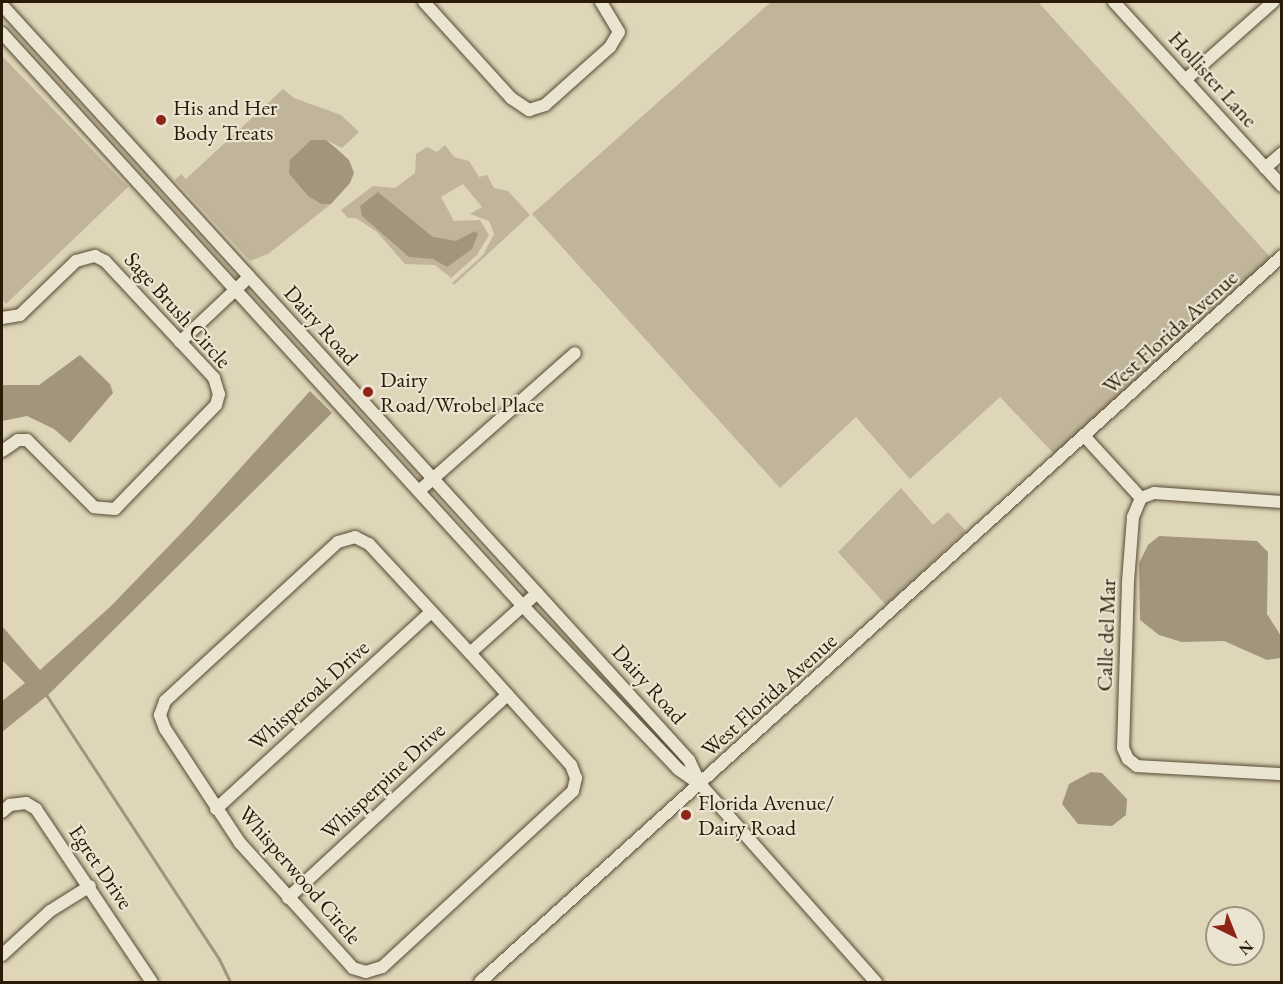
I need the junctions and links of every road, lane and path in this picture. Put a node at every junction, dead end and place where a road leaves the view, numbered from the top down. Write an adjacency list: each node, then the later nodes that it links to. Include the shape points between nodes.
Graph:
1 (423, 2): 2 (street, via 511,98 529,110 545,105 610,47 619,32)
2 (601, 2)
3 (1114, 2): 7 (street, Hollister Lane)
4 (1273, 2): 7 (street)
5 (2, 5): 12 (street, Dairy Road)
6 (2, 33): 13 (street, Dairy Road)
7 (1185, 80): 9 (street, Hollister Lane)
8 (1281, 153): 9 (street)
9 (1265, 168): 10 (street, Hollister Lane)
10 (1281, 186)
11 (1281, 256): 17 (street, West Florida Avenue)
12 (249, 277): 13 (street); 19 (street, Dairy Road)
13 (236, 289): 15 (street); 20 (street, Dairy Road)
14 (2, 318): 15 (street, Sage Brush Circle, via 20,315 76,261 95,256 105,261)
15 (180, 342): 18 (street, Sage Brush Circle, via 217,385 216,405 115,509 94,507 27,440 18,440)
16 (575, 353): 19 (street)
17 (1086, 438): 21 (street); 29 (street, West Florida Avenue)
18 (2, 451)
19 (432, 479): 20 (street); 23 (street, Dairy Road)
20 (419, 491): 24 (street, Dairy Road)
21 (1141, 498): 22 (street, via 1154,493); 28 (street, Calle del Mar, via 1133,517 1128,582 1123,748 1128,759 1137,766)
22 (1281, 502)
23 (537, 593): 24 (street); 29 (street, Dairy Road, via 689,760)
24 (522, 605): 26 (street); 29 (street, Dairy Road, via 678,769)
25 (431, 612): 26 (street, Whisperwood Circle); 30 (street, Whisperoak Drive); 30 (street, Whisperwood Circle, via 369,544 355,537 338,542 165,701 160,716 165,729)
26 (470, 653): 27 (street, Whisperwood Circle)
27 (507, 695): 33 (street, Whisperpine Drive); 33 (street, Whisperwood Circle, via 571,765 576,778 573,791 382,967 366,972 353,968)
28 (1281, 774)
29 (701, 785): 36 (street, West Florida Avenue); 37 (street, Dairy Road)
30 (216, 809): 33 (street, Whisperwood Circle)
31 (2, 812): 32 (street, Egret Drive, via 10,804 26,803 36,809)
32 (90, 886): 34 (street, via 50,911); 35 (street, Egret Drive)
33 (288, 898)
34 (2, 955)
35 (152, 982)
36 (484, 982)
37 (876, 982)

